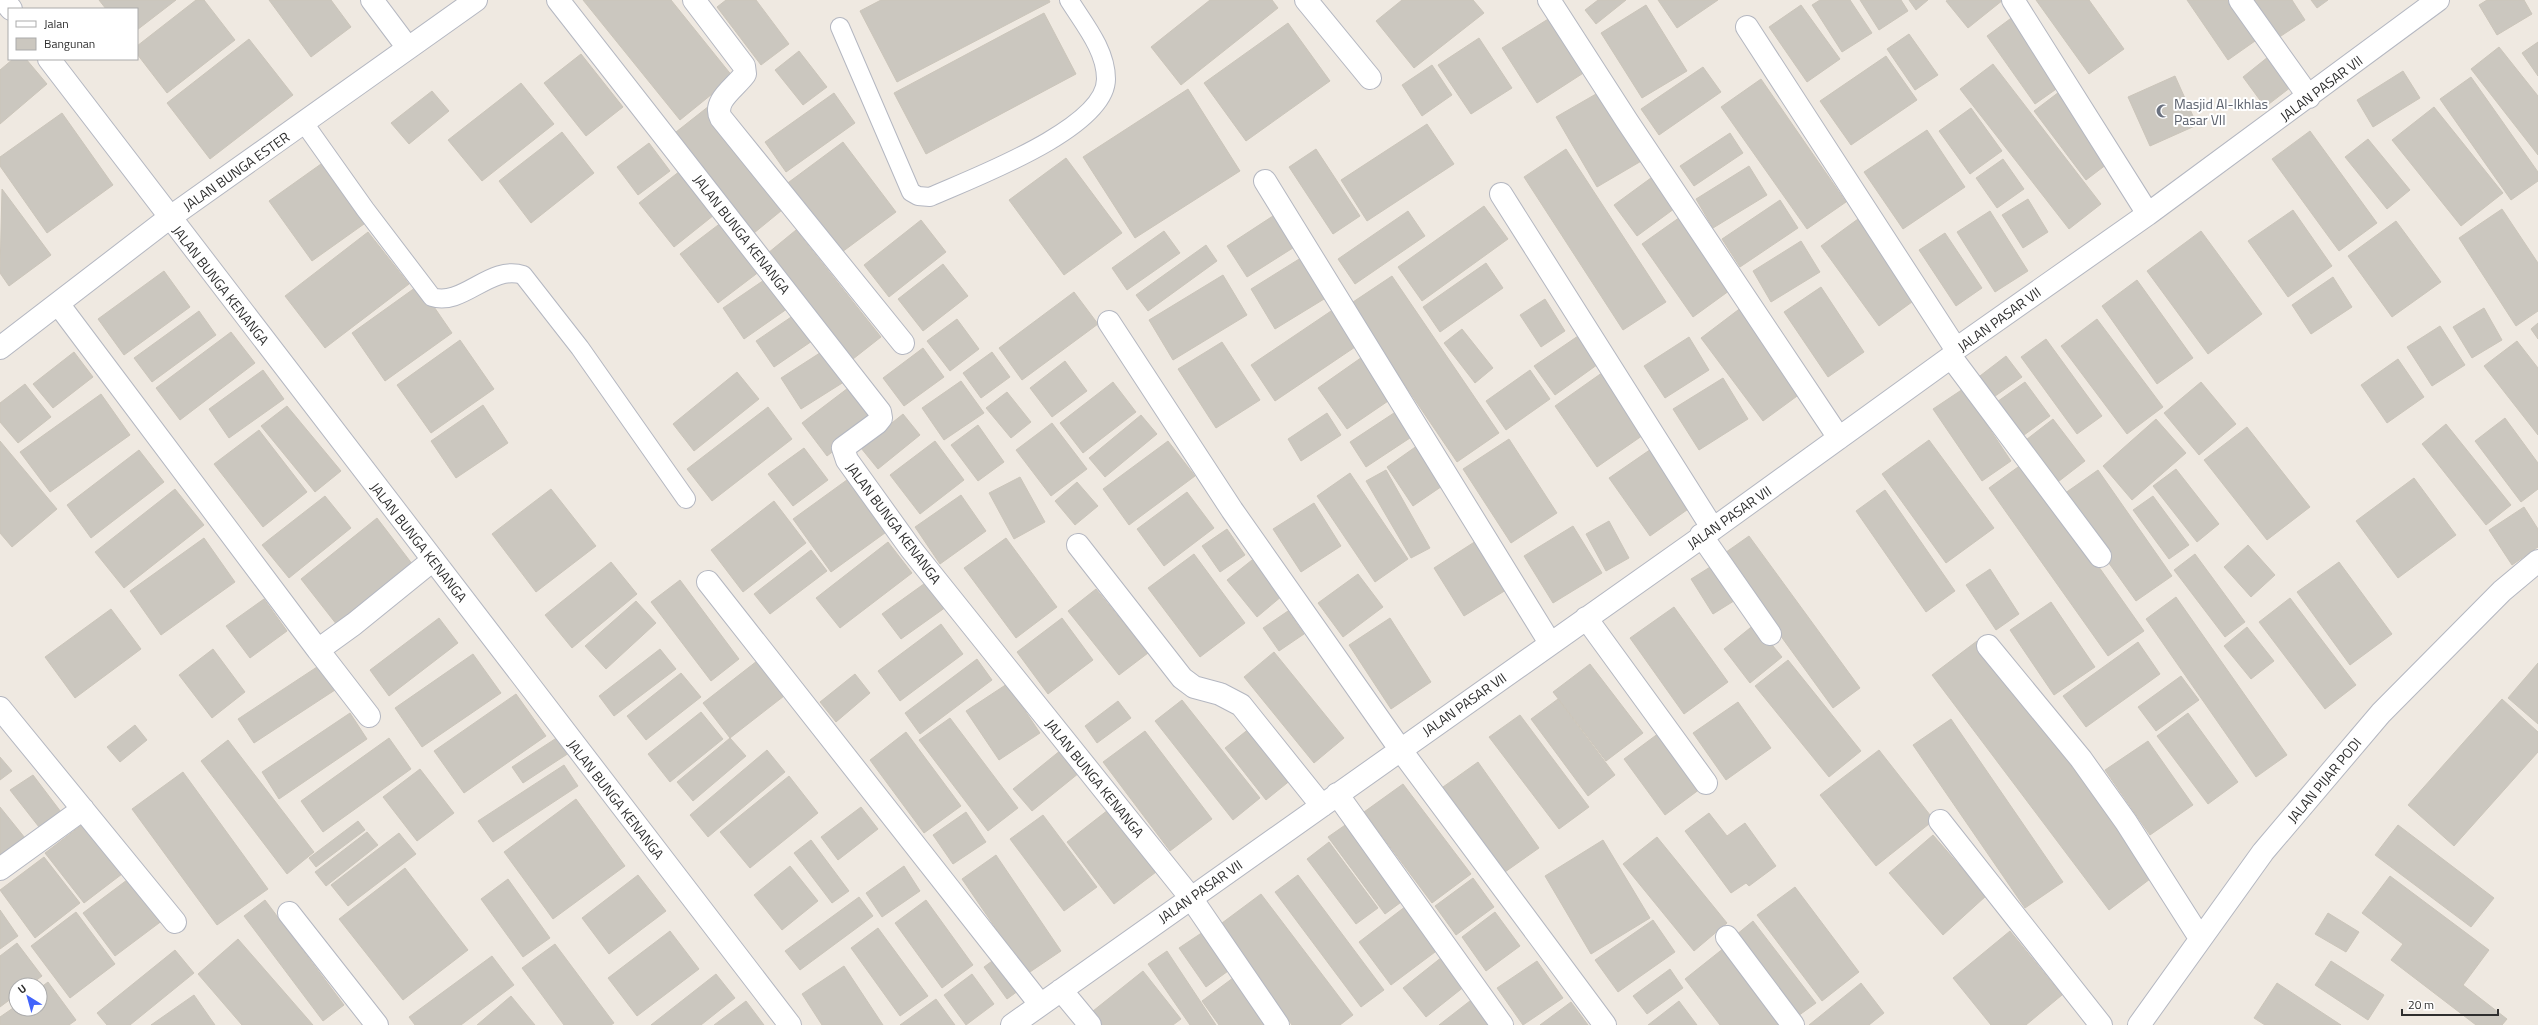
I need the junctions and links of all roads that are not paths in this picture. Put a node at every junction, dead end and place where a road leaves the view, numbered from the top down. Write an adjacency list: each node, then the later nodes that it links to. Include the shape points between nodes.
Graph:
1 (4, 0): 12 (street)
2 (372, 0): 15 (street)
3 (476, 0): 15 (street, JALAN BUNGA ESTER)
4 (558, 0): 50 (street, JALAN BUNGA KENANGA, via 880,412 881,418 877,423 844,448 847,460 911,549)
5 (694, 0): 26 (street, via 744,66 745,74 719,104 718,113 721,118)
6 (1069, 0): 13 (lane, via 1099,48 1105,63 1104,92 1094,107 1079,122 1035,149 930,198 912,192)
7 (1306, 0): 17 (street)
8 (1549, 0): 29 (street)
9 (2013, 0): 22 (street)
10 (2240, 0): 18 (street)
11 (2438, 0): 18 (street, JALAN PASAR VII)
12 (10, 8)
13 (840, 27)
14 (1747, 27): 28 (street)
15 (408, 48): 19 (street, JALAN BUNGA ESTER)
16 (50, 60): 23 (street, JALAN BUNGA KENANGA)
17 (1370, 78)
18 (2309, 97): 22 (street, JALAN PASAR VII)
19 (304, 123): 23 (street, JALAN BUNGA ESTER); 30 (lane, via 365,210 432,298 439,300 452,297 502,273 512,271 523,275 580,348)
20 (1265, 181): 39 (street)
21 (1501, 194): 31 (street)
22 (2148, 214): 28 (street, JALAN PASAR VII)
23 (169, 218): 24 (street, JALAN BUNGA ESTER); 34 (street, JALAN BUNGA KENANGA)
24 (59, 305): 27 (street, JALAN BUNGA ESTER); 41 (street)
25 (1109, 322): 44 (street, via 1232,510)
26 (903, 343)
27 (0, 348)
28 (1953, 353): 29 (street, JALAN PASAR VII); 33 (street)
29 (1839, 438): 31 (street, JALAN PASAR VII)
30 (686, 499)
31 (1707, 532): 37 (street, JALAN PASAR VII); 38 (street)
32 (1078, 545): 46 (street, via 1182,678 1194,687 1220,694 1241,705)
33 (2100, 556)
34 (433, 560): 41 (street); 58 (street, JALAN BUNGA KENANGA)
35 (2538, 561): 54 (street, JALAN PIJAR PODI, via 2502,591 2381,713 2263,852)
36 (708, 582): 56 (street)
37 (1586, 618): 39 (street, JALAN PASAR VII); 45 (street)
38 (1770, 634)
39 (1550, 643): 44 (street, JALAN PASAR VII)
40 (1988, 646): 54 (street, via 2081,759 2126,822)
41 (318, 650): 43 (street)
42 (0, 708): 47 (street)
43 (369, 716)
44 (1400, 749): 46 (street, JALAN PASAR VII); 63 (street)
45 (1706, 783)
46 (1330, 800): 50 (street, JALAN PASAR VII); 62 (street)
47 (83, 809): 49 (street); 52 (street)
48 (1940, 821): 65 (street)
49 (0, 869)
50 (1191, 898): 55 (street, JALAN PASAR VII); 61 (street)
51 (289, 913): 57 (street)
52 (175, 922)
53 (1727, 937): 64 (street)
54 (2200, 938): 66 (street, JALAN PIJAR PODI)
55 (1061, 990): 56 (street, JALAN PASAR VII); 60 (street)
56 (1040, 1004): 59 (street, JALAN PASAR VII)
57 (377, 1025)
58 (790, 1025)
59 (1012, 1025)
60 (1090, 1025)
61 (1278, 1025)
62 (1502, 1025)
63 (1605, 1025)
64 (1793, 1025)
65 (2101, 1025)
66 (2139, 1025)

